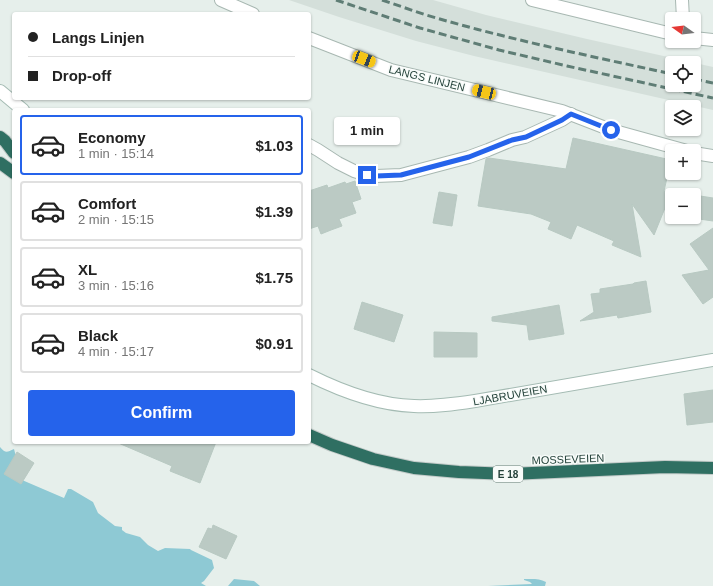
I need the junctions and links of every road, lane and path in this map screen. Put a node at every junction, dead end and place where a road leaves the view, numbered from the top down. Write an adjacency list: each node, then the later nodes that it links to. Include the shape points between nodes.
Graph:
1 (220, 0): 4 (street)
2 (532, 0): 6 (street)
3 (682, 0): 5 (street)
4 (248, 12)
5 (683, 12)
6 (665, 32)
7 (311, 39): 12 (street, LANGS LINJEN, via 392,70)
8 (701, 39): 9 (street)
9 (713, 40)
10 (0, 91): 11 (street)
11 (21, 108)
12 (571, 114): 14 (street, LANGS LINJEN, via 611,130); 15 (street, via 526,137 469,157 401,175 376,176 354,171)
13 (0, 137): 16 (highway)
14 (665, 145)
15 (311, 146)
16 (12, 150)
17 (701, 154): 18 (street)
18 (713, 156)
19 (0, 163): 20 (highway)
20 (12, 172)
21 (713, 360): 22 (street, LJABRUVEIEN, via 475,401 431,406 379,401)
22 (311, 376)
23 (311, 436): 24 (highway, MOSSEVEIEN / E 18, via 373,459 414,468 451,472 510,474 665,467)
24 (713, 468)

